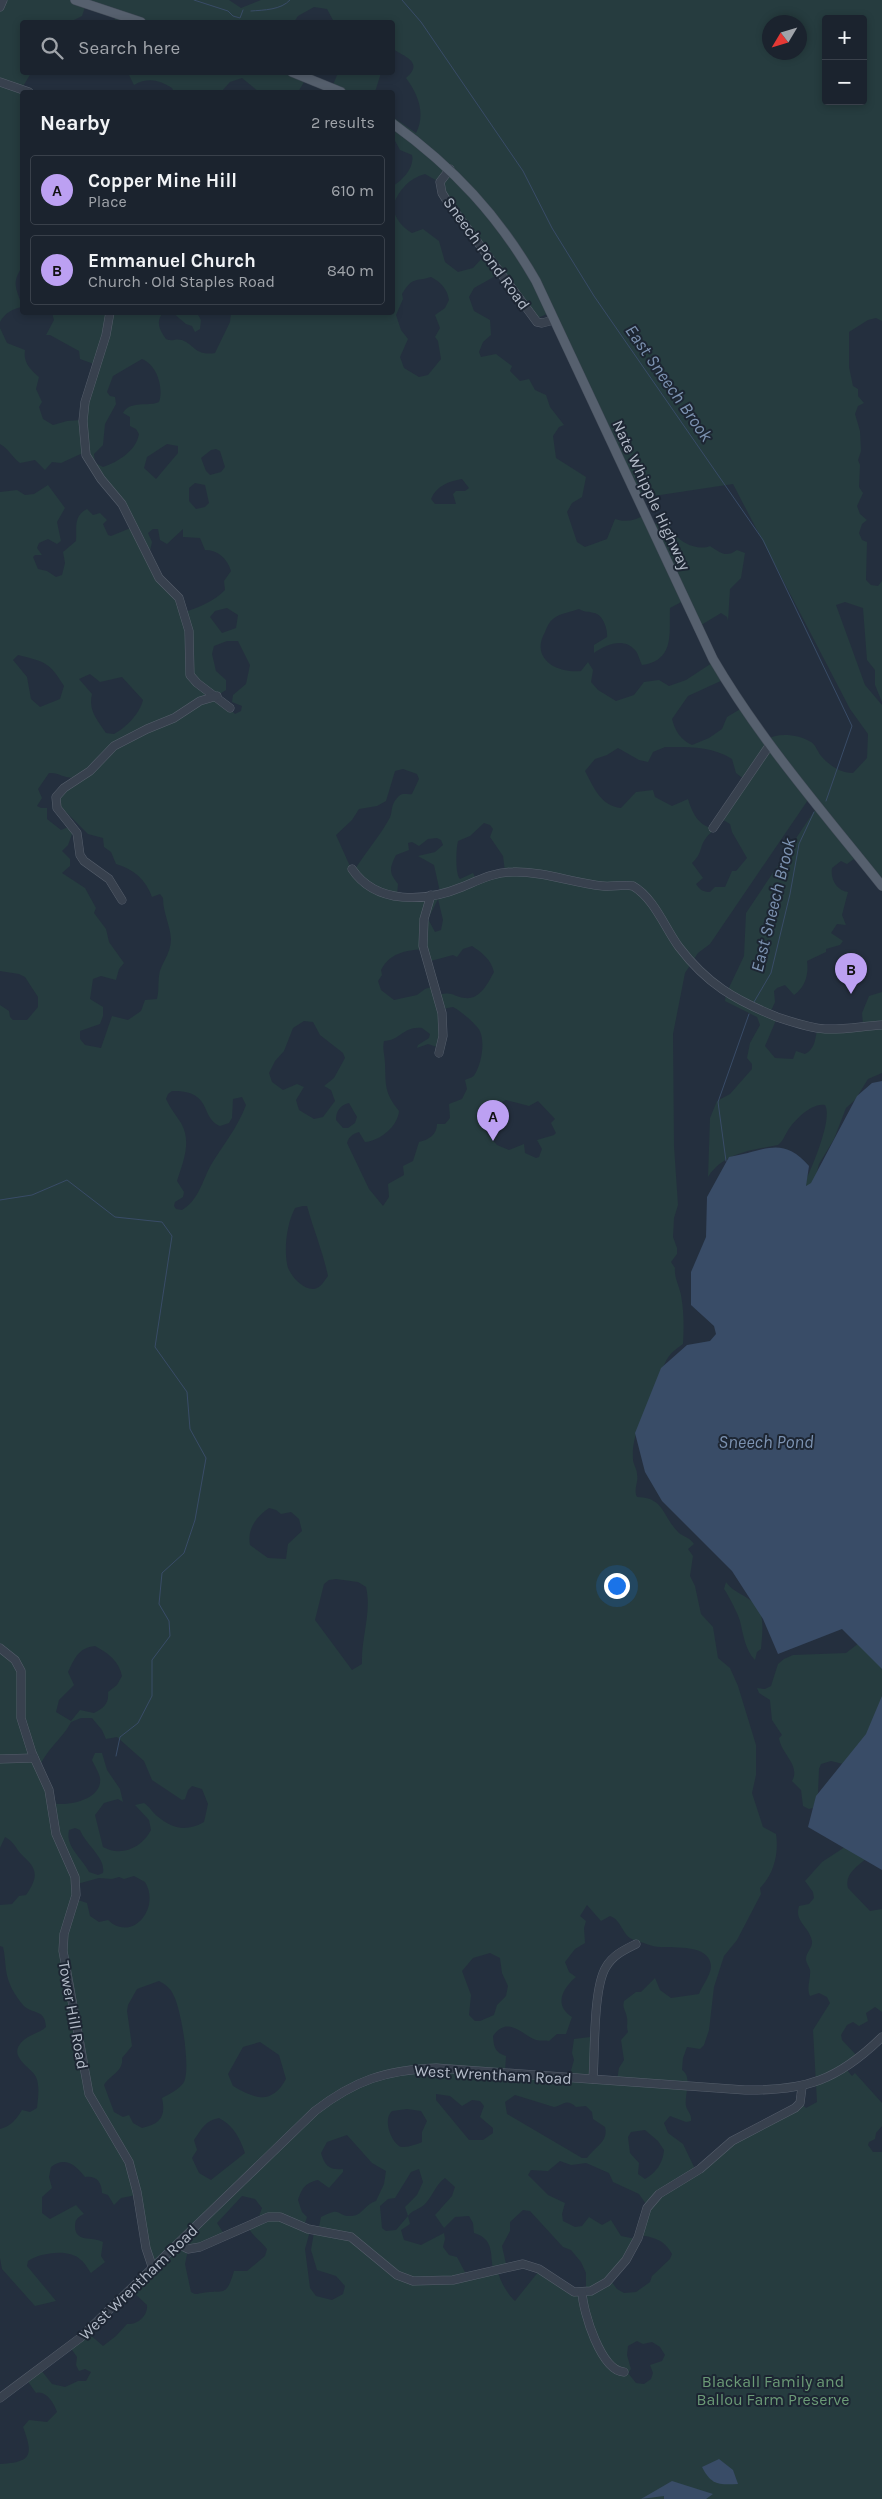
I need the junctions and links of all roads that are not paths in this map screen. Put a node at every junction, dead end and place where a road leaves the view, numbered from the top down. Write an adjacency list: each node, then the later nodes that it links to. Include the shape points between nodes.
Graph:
1 (3, 0): 3 (street)
2 (75, 0): 4 (main road)
3 (0, 8)
4 (135, 20)
5 (299, 75): 8 (main road)
6 (0, 82): 7 (street)
7 (23, 90)
8 (336, 90)
9 (395, 125): 10 (main road, Nate Whipple Highway)
10 (450, 169): 12 (main road, Nate Whipple Highway, via 480,200 519,252); 12 (street, Sneech Pond Road, via 440,182 447,201 537,322)
11 (110, 315): 13 (street, via 85,402 86,455 122,504 159,578 179,598 189,632 190,675)
12 (554, 320): 15 (main road, Nate Whipple Highway, via 706,646)
13 (217, 696): 14 (street); 20 (street, via 200,701 174,718 114,746 90,771 56,797 57,808 77,833 80,855 109,879)
14 (230, 708)
15 (769, 746): 16 (street); 18 (main road, Nate Whipple Highway)
16 (713, 828)
17 (352, 869): 19 (street, via 377,892 410,898)
18 (882, 886)
19 (431, 895): 21 (street, via 489,876 513,872 603,886 633,886 648,899 692,962 716,986 743,1003 783,1019 823,1029); 22 (street, via 424,918 423,946 442,1013 444,1031)
20 (122, 900)
21 (882, 1025)
22 (439, 1053)
23 (0, 1648): 24 (street, Tower Hill Road, via 15,1660 21,1671 20,1714)
24 (34, 1758): 25 (street); 31 (street, Tower Hill Road, via 49,1790 58,1840 75,1877 76,1895 64,1934 63,1951 86,2081 97,2109 129,2162 144,2241)
25 (0, 1759)
26 (636, 1944): 28 (street, via 618,1954 603,1973)
27 (882, 2037): 29 (street, West Wrentham Road, via 842,2070)
28 (593, 2079): 29 (street, West Wrentham Road, via 745,2090); 30 (street, West Wrentham Road, via 436,2068 394,2071 368,2078 342,2091 316,2111)
29 (802, 2087): 32 (street, via 800,2103 795,2108 732,2141 700,2169 654,2198 626,2260 607,2282 596,2290)
30 (178, 2244): 31 (street, West Wrentham Road); 32 (street, via 191,2249 268,2217 280,2217 308,2229 351,2236 404,2279 453,2280 523,2264 539,2269 569,2290)
31 (153, 2269): 34 (street, West Wrentham Road, via 73,2344)
32 (582, 2292): 33 (street, via 583,2305 601,2354 617,2371)
33 (624, 2372)
34 (0, 2398)

